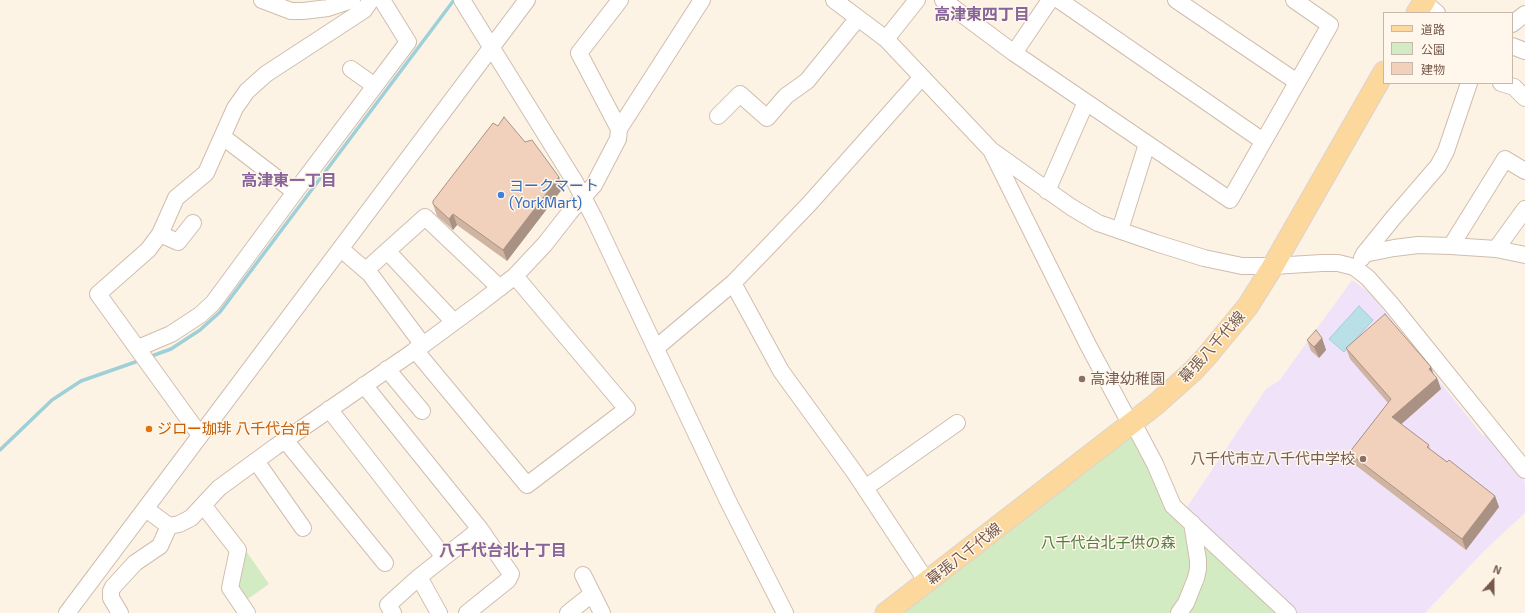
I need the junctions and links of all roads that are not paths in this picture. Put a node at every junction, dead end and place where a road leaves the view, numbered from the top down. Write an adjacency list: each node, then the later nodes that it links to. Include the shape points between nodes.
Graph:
1 (262, 0): 2 (street, via 291,11 328,8)
2 (352, 0)
3 (371, 0): 35 (street, via 364,10 256,82 235,108)
4 (382, 0): 30 (street, via 408,42)
5 (463, 0): 21 (street)
6 (528, 0): 21 (street)
7 (620, 0): 34 (street, via 579,53)
8 (702, 0): 34 (street)
9 (834, 0): 17 (street)
10 (917, 0): 19 (street)
11 (943, 0): 23 (street)
12 (1050, 0): 23 (street)
13 (1059, 0): 36 (street)
14 (1176, 0): 27 (street)
15 (1294, 0): 27 (street, via 1330,25)
16 (1525, 14): 18 (street)
17 (858, 18): 19 (street); 33 (street, via 806,81 786,96 767,118 740,94)
18 (1513, 23)
19 (886, 39): 26 (street)
20 (1513, 46): 22 (street)
21 (492, 47): 42 (street); 48 (street)
22 (1525, 51)
23 (1014, 53): 32 (street)
24 (351, 69): 30 (street)
25 (1383, 74): 53 (main road, 幕張八千代線)
26 (922, 77): 38 (street); 57 (street, via 810,203)
27 (1297, 82): 36 (street)
28 (1469, 84): 51 (street, via 1446,151 1438,166)
29 (1504, 84): 31 (street, via 1514,87)
30 (375, 86): 41 (street)
31 (1525, 98)
32 (1086, 102): 37 (street); 40 (street)
33 (718, 116)
34 (619, 129): 42 (street, via 618,139 594,185)
35 (223, 137): 41 (street); 46 (street, via 206,173 176,198)
36 (1263, 140): 37 (street, via 1230,200)
37 (1148, 144): 45 (street)
38 (991, 150): 40 (street); 68 (street, via 1088,345)
39 (1525, 171): 47 (street, via 1505,159)
40 (1047, 191): 45 (street, via 1098,223)
41 (295, 192): 62 (street, via 213,303 171,334)
42 (583, 197): 56 (street); 61 (street)
43 (1525, 209): 49 (street)
44 (193, 223): 46 (street, via 178,242)
45 (1120, 230): 53 (street, via 1204,258 1242,266)
46 (160, 234): 62 (street, via 148,250 98,294)
47 (1451, 246): 49 (street); 51 (street, via 1418,245)
48 (341, 249): 55 (street); 69 (street)
49 (1496, 249): 52 (street)
50 (387, 251): 55 (street); 58 (street, via 425,217); 59 (street)
51 (1364, 254): 54 (street)
52 (1525, 255)
53 (1273, 266): 54 (street, via 1338,263); 68 (main road, 幕張八千代線, via 1248,306 1206,357)
54 (1354, 267): 72 (street, via 1368,278 1391,304)
55 (366, 270): 60 (street)
56 (515, 276): 58 (street); 60 (street, via 627,409 526,485)
57 (733, 283): 61 (street); 73 (street, via 781,371)
58 (500, 288): 59 (street)
59 (454, 322): 60 (street)
60 (419, 347): 63 (street)
61 (656, 348): 94 (street, via 728,501)
62 (140, 350): 69 (street)
63 (388, 369): 64 (street); 66 (street)
64 (364, 385): 65 (street); 79 (street)
65 (329, 409): 70 (street); 80 (street)
66 (422, 411)
67 (957, 423): 73 (street)
68 (1132, 424): 76 (street, via 1155,464 1173,506); 84 (main road, 幕張八千代線)
69 (200, 435): 75 (street)
70 (285, 440): 71 (street); 81 (street)
71 (256, 461): 74 (street, via 219,488); 78 (street)
72 (1525, 470)
73 (864, 488): 84 (street)
74 (203, 505): 77 (street, via 191,518); 88 (street, via 238,550 230,588)
75 (146, 509): 77 (street); 86 (street)
76 (1192, 523): 96 (street, via 1198,569 1186,603); 97 (street)
77 (169, 526): 87 (street, via 160,546 135,563 113,587 111,598)
78 (303, 528)
79 (480, 529): 80 (street); 91 (street, via 511,574 508,580)
80 (444, 557): 83 (street)
81 (385, 563)
82 (583, 575): 85 (street)
83 (419, 577): 89 (street, via 388,605); 90 (street)
84 (927, 582): 95 (main road, 幕張八千代線)
85 (592, 594): 92 (street); 93 (street)
86 (67, 613)
87 (120, 613)
88 (247, 613)
89 (393, 613)
90 (439, 613)
91 (467, 613)
92 (568, 613)
93 (602, 613)
94 (785, 613)
95 (886, 613)
96 (1179, 613)
97 (1288, 613)

